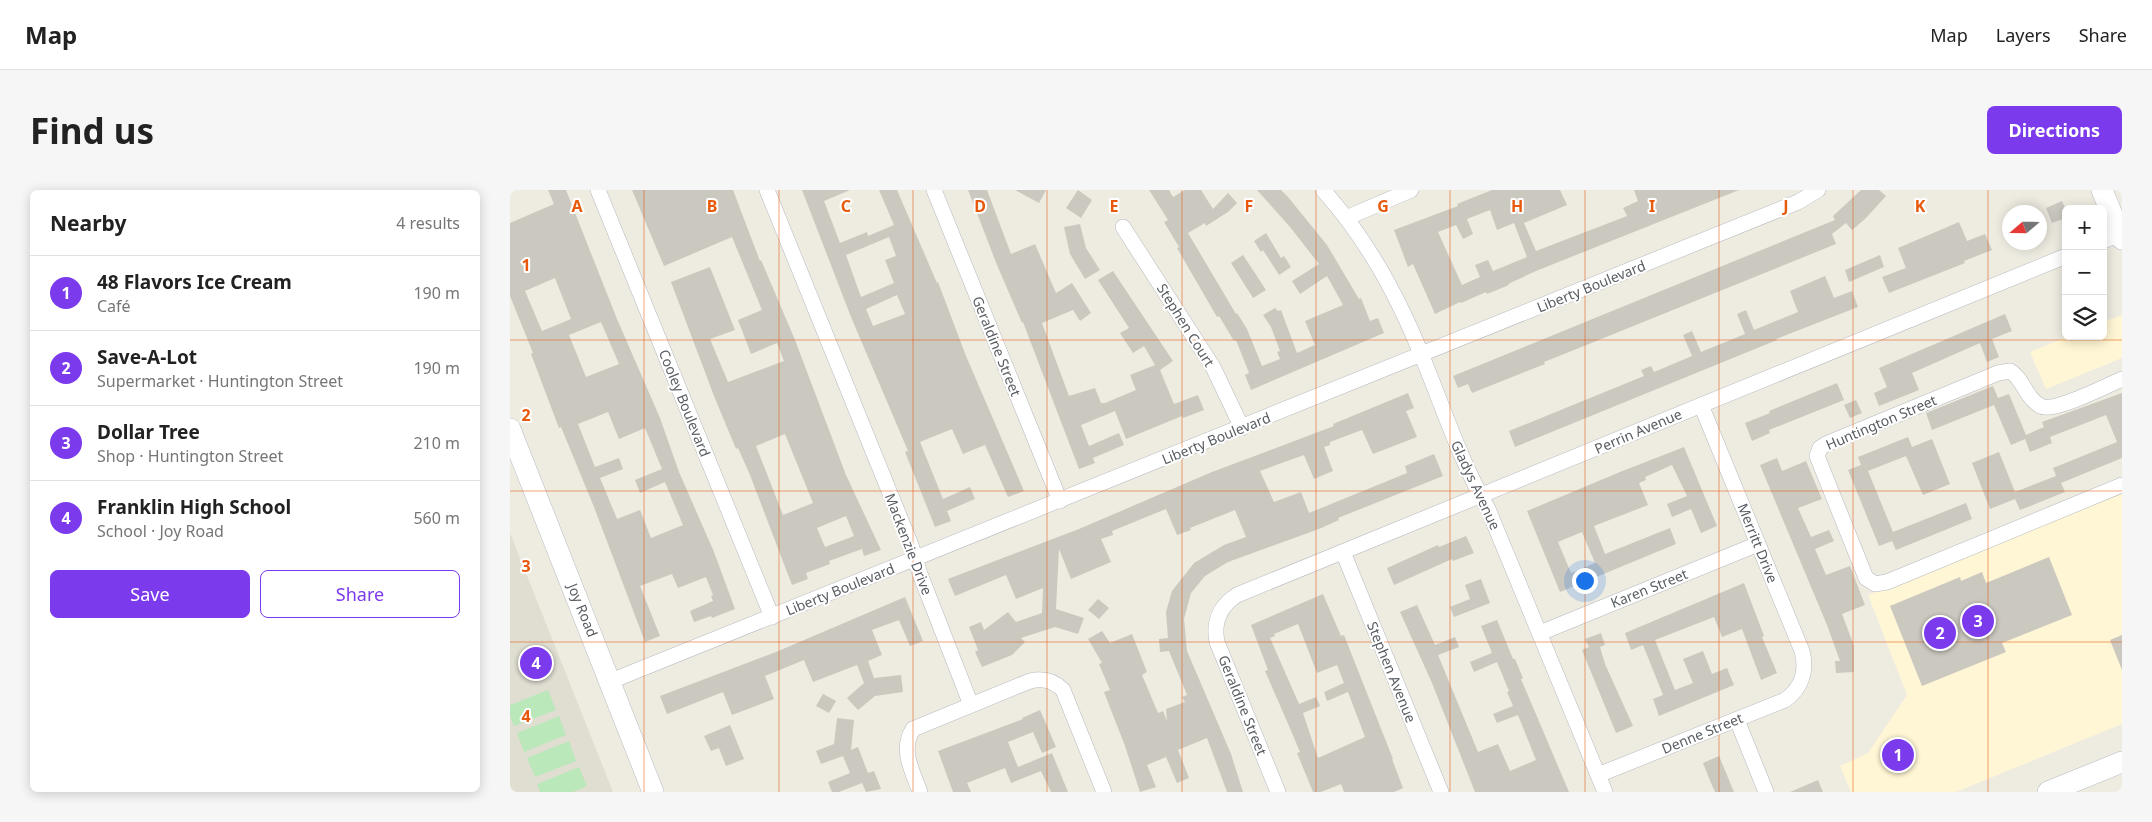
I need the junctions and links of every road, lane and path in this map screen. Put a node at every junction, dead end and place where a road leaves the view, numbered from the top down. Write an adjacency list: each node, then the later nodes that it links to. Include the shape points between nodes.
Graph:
1 (598, 190): 24 (street, Cooley Boulevard)
2 (767, 190): 22 (street, Mackenzie Drive)
3 (934, 190): 19 (street, Geraldine Street)
4 (1323, 190): 8 (street, Gladys Avenue)
5 (1411, 190): 8 (street)
6 (1818, 190): 12 (street, Liberty Boulevard, via 1798,202)
7 (2102, 190): 10 (street)
8 (1346, 218): 12 (street, Gladys Avenue, via 1386,279)
9 (1123, 227): 15 (street, Stephen Court, via 1212,367)
10 (2115, 238)
11 (2062, 258): 14 (street, Perrin Avenue)
12 (1420, 354): 15 (street, Liberty Boulevard); 18 (street, Gladys Avenue)
13 (2122, 379): 17 (street, Huntington Street, via 2057,407 2044,407 2027,394 2016,375 2010,371 1998,373 1826,444 1817,456 1866,578 1875,584 1887,582)
14 (1701, 405): 18 (street, Perrin Avenue); 20 (street, Merritt Drive)
15 (1242, 428): 19 (street, Liberty Boulevard)
16 (510, 429): 26 (street, Joy Road)
17 (2122, 485)
18 (1481, 496): 21 (street, Perrin Avenue); 25 (street, Gladys Avenue)
19 (1060, 501): 22 (street, Liberty Boulevard)
20 (1758, 544): 25 (street, Karen Street); 27 (street, Merritt Drive, via 1802,651 1804,670)
21 (1343, 552): 23 (street, Perrin Avenue, via 1237,595 1224,606); 36 (street, Stephen Avenue)
22 (915, 560): 24 (street, Liberty Boulevard); 28 (street, Mackenzie Drive)
23 (1219, 616): 35 (street, Geraldine Street, via 1217,642)
24 (772, 617): 26 (street, Liberty Boulevard)
25 (1540, 633): 31 (street, Gladys Avenue)
26 (611, 682): 32 (street, Joy Road)
27 (1800, 683): 29 (street, Denne Street, via 1785,700)
28 (971, 705): 33 (street, via 919,725 908,737 907,755); 34 (street, via 1036,680 1054,682 1068,700)
29 (1737, 720): 31 (street, Denne Street); 38 (street)
30 (2122, 762): 39 (street)
31 (1598, 775): 37 (street, Gladys Avenue)
32 (653, 792)
33 (920, 792)
34 (1104, 792)
35 (1278, 792)
36 (1441, 792)
37 (1605, 792)
38 (1766, 792)
39 (2048, 792)

